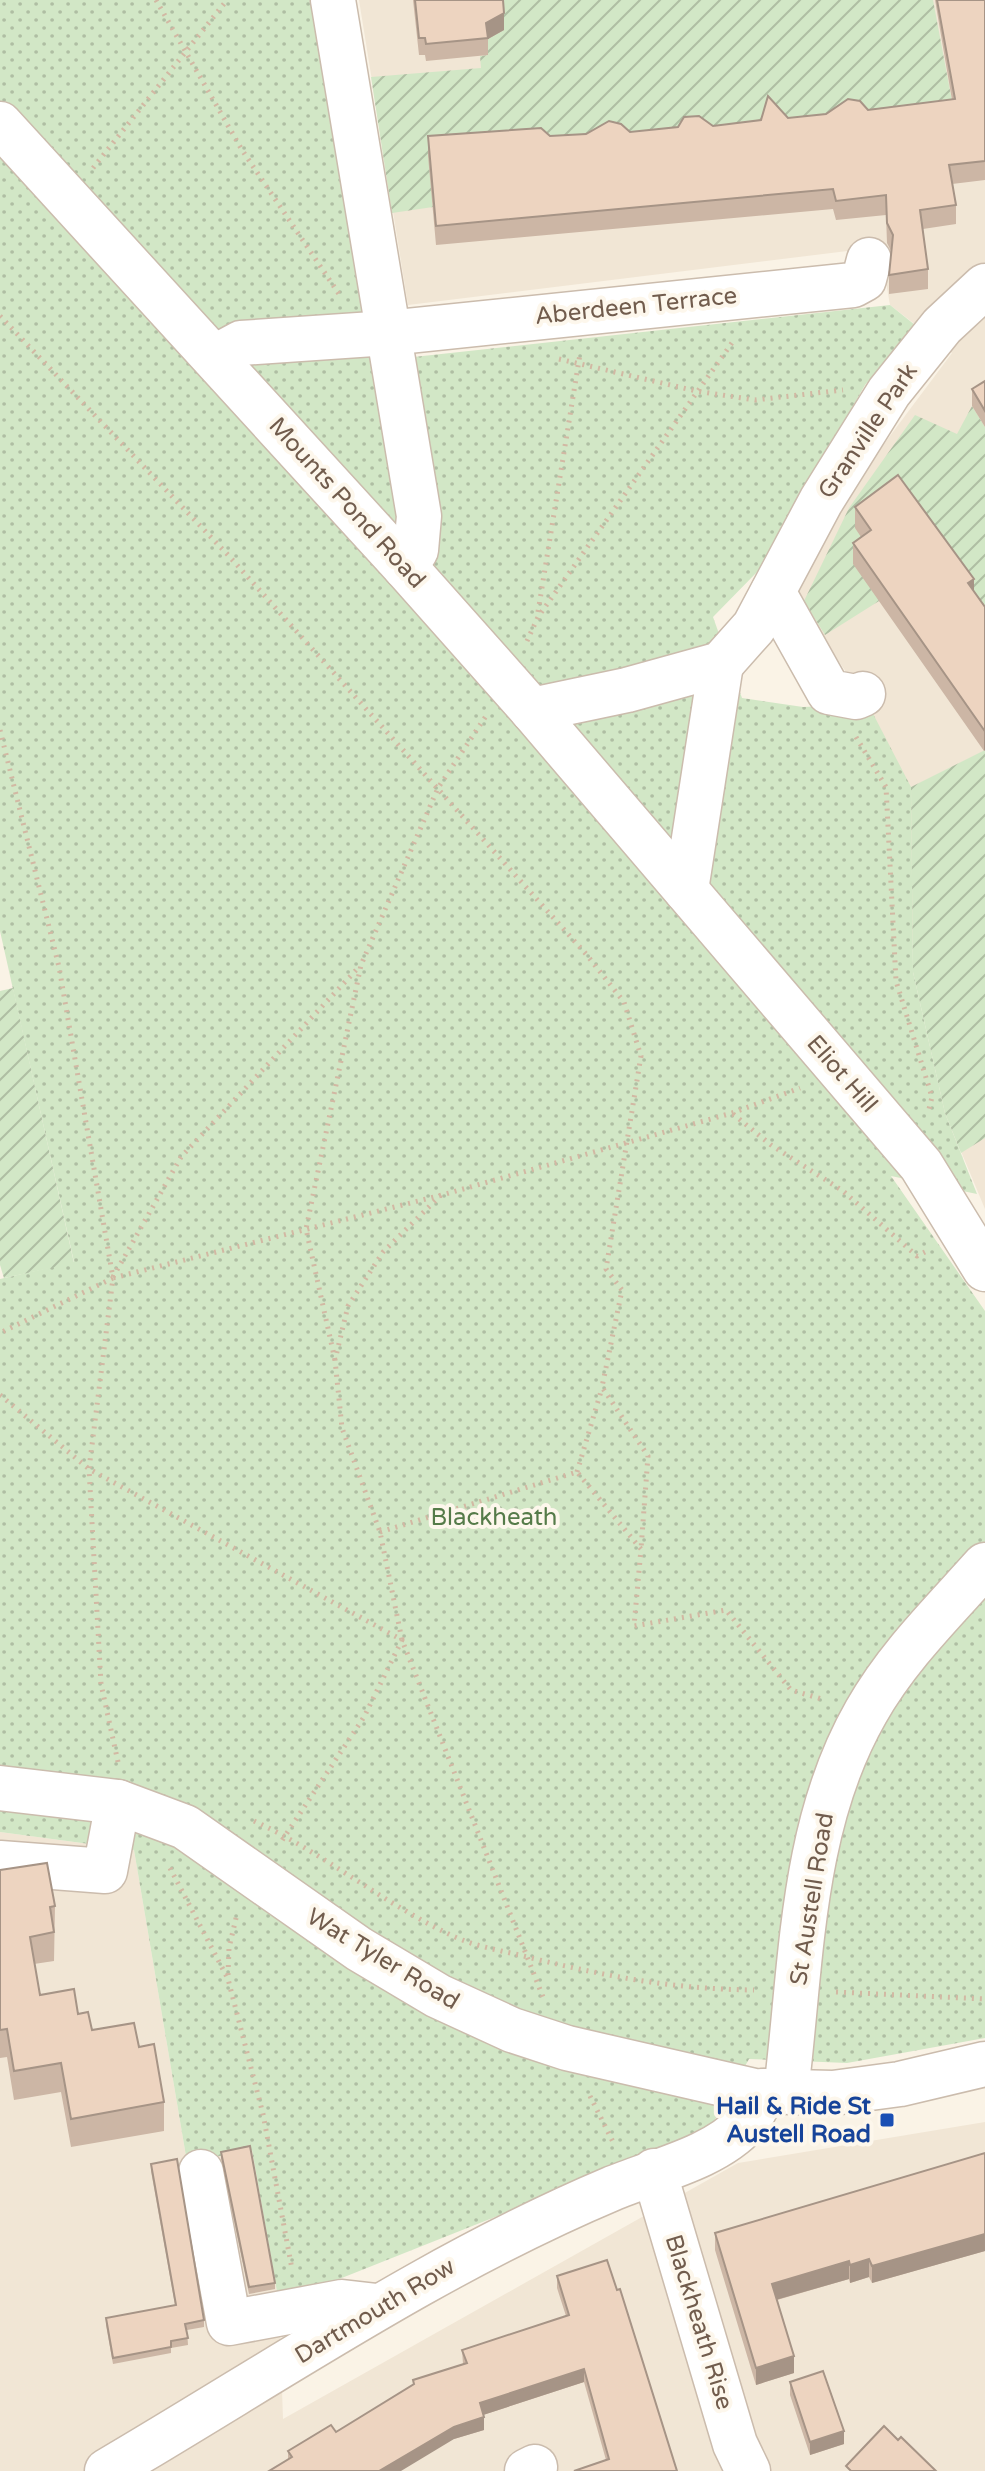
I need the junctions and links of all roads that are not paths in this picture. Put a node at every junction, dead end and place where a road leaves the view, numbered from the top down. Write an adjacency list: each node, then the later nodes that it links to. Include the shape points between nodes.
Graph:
1 (333, 0): 5 (street)
2 (0, 124): 6 (street, Mounts Pond Road)
3 (869, 260): 5 (street, Aberdeen Terrace, via 864,279 853,285)
4 (985, 286): 8 (street, Granville Park, via 942,326 896,383 821,501)
5 (388, 333): 6 (street, Aberdeen Terrace, via 241,343); 7 (street, via 419,516 416,550)
6 (215, 357): 7 (street, Mounts Pond Road)
7 (405, 567): 11 (street, Mounts Pond Road)
8 (773, 592): 9 (street, Granville Park, via 754,627); 10 (street)
9 (721, 664): 11 (street, via 627,690); 12 (street)
10 (846, 693)
11 (520, 697): 12 (street, Mounts Pond Road)
12 (686, 890): 13 (street, Eliot Hill, via 921,1165)
13 (985, 1269)
14 (985, 1565): 19 (street, St Austell Road, via 926,1630 866,1712 837,1772 819,1830 797,1990)
15 (0, 1788): 16 (street, Wat Tyler Road)
16 (128, 1805): 17 (street, via 105,1871); 19 (street, Wat Tyler Road, via 185,1827 359,1949 438,1996 512,2030 567,2048)
17 (0, 1863)
18 (985, 2064): 19 (street, Wat Tyler Road, via 833,2093)
19 (775, 2091): 20 (street, Dartmouth Row, via 730,2137)
20 (654, 2171): 22 (street, Dartmouth Row, via 554,2213); 24 (street, Blackheath Rise, via 735,2444)
21 (201, 2172): 22 (street, via 229,2323 342,2302)
22 (377, 2306): 23 (street, Dartmouth Row)
23 (107, 2471)
24 (748, 2471)

